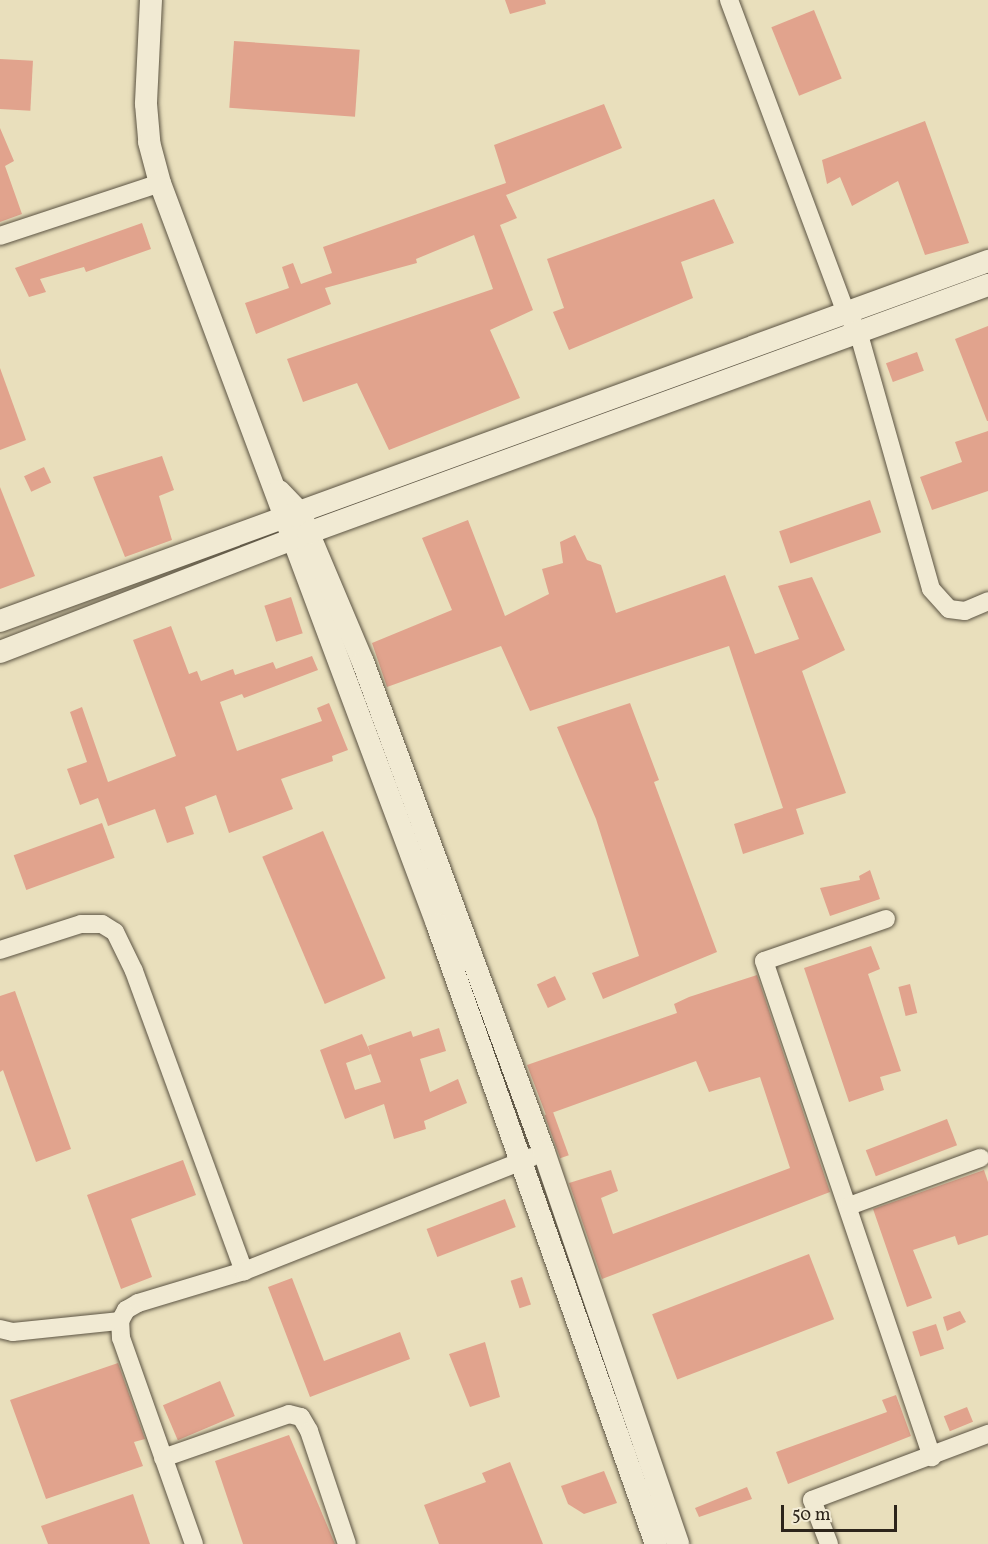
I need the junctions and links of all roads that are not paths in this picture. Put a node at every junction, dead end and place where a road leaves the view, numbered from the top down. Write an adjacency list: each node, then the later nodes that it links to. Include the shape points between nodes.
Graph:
1 (151, 0): 3 (street, via 146,104 149,142)
2 (729, 0): 7 (street)
3 (160, 183): 4 (street); 9 (street)
4 (0, 236)
5 (988, 261): 7 (street)
6 (988, 285): 8 (street)
7 (845, 311): 8 (street); 9 (street)
8 (858, 331): 9 (street); 10 (street, via 931,589 949,609 965,610)
9 (295, 526): 11 (street); 12 (street); 13 (street, via 354,666)
10 (988, 601)
11 (0, 621)
12 (0, 652)
13 (446, 919): 16 (street); 18 (street)
14 (886, 919): 19 (street, via 764,961)
15 (0, 950): 20 (street, via 81,924 102,924 115,932 134,971)
16 (544, 1152): 18 (street); 21 (street)
17 (980, 1158): 19 (street)
18 (522, 1162): 20 (street); 21 (street)
19 (849, 1206): 25 (street)
20 (244, 1271): 22 (street, via 138,1303 126,1310)
21 (584, 1300): 29 (street); 30 (street)
22 (120, 1321): 23 (street, via 13,1332); 26 (street, via 121,1338)
23 (0, 1329)
24 (988, 1434): 25 (street)
25 (932, 1457): 31 (street, via 812,1500)
26 (163, 1458): 27 (street); 28 (street, via 289,1414 301,1417)
27 (194, 1544)
28 (347, 1544)
29 (656, 1544)
30 (678, 1544)
31 (829, 1544)

